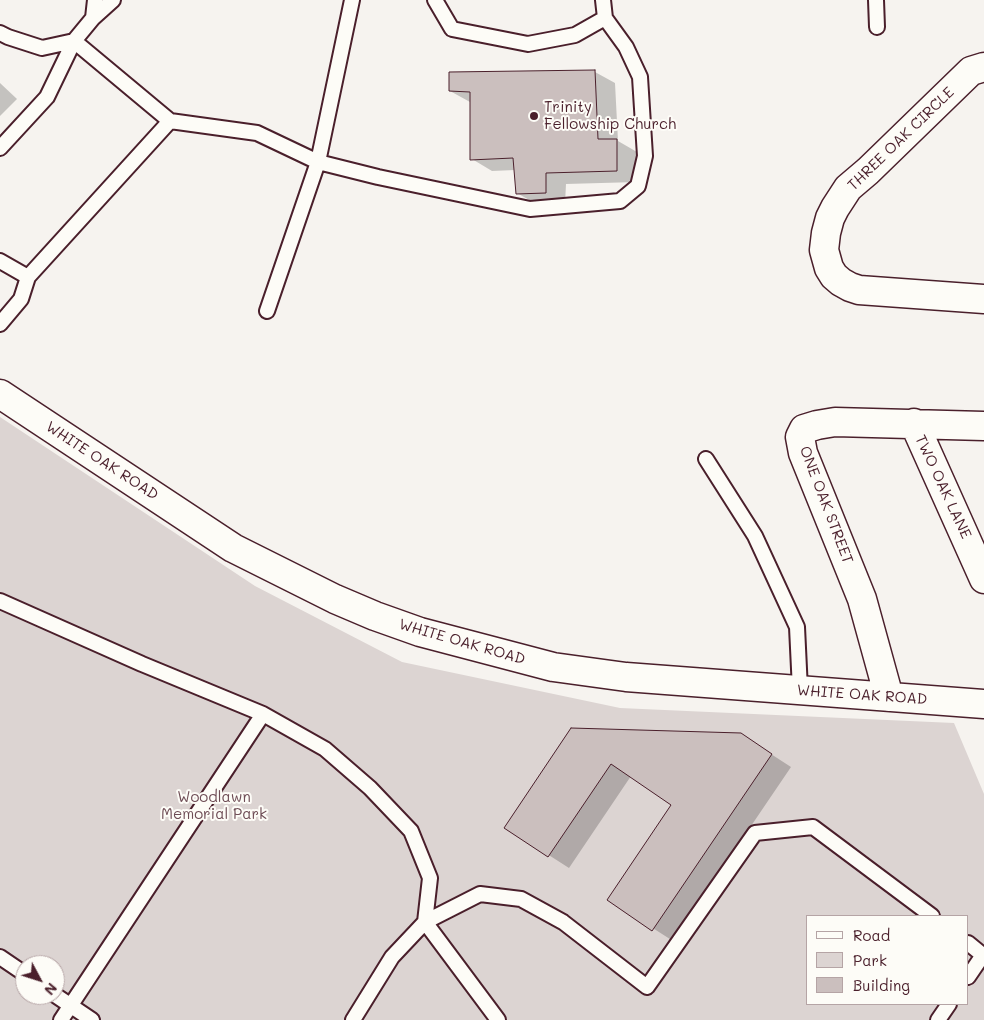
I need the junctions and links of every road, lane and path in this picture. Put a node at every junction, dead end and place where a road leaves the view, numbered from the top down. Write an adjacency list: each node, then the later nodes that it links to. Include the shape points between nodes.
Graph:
1 (94, 0): 7 (lane)
2 (113, 0): 7 (lane)
3 (352, 0): 15 (lane)
4 (435, 0): 8 (lane, via 452,29 528,44 575,35)
5 (603, 0): 8 (lane)
6 (876, 0): 9 (lane)
7 (93, 18): 11 (lane)
8 (605, 18): 15 (lane, via 626,47 640,77 645,156 638,186 620,201 530,209)
9 (877, 27)
10 (0, 33): 11 (lane, via 42,48)
11 (74, 41): 13 (lane); 14 (lane, via 47,97)
12 (984, 67): 18 (street, THREE OAK CIRCLE, via 971,71 848,188 830,218 824,250 829,268 841,282 859,290)
13 (170, 121): 15 (lane, via 257,133); 17 (lane)
14 (0, 148)
15 (318, 162): 19 (lane)
16 (0, 261): 17 (lane)
17 (28, 277): 20 (lane, via 21,299)
18 (984, 299)
19 (267, 311)
20 (0, 324)
21 (0, 394): 27 (street, WHITE OAK ROAD, via 233,548 375,616 420,632 553,668)
22 (914, 424): 23 (street, ONE OAK STREET); 25 (street, TWO OAK LANE); 28 (street, ONE OAK STREET, via 835,422 804,429 800,437 803,453 862,599)
23 (984, 426)
24 (706, 459): 27 (lane, via 755,536 797,626)
25 (984, 579)
26 (0, 601): 30 (lane)
27 (800, 690): 28 (street, WHITE OAK ROAD)
28 (889, 697): 29 (street, WHITE OAK ROAD)
29 (984, 704)
30 (263, 714): 32 (lane, via 325,749 411,830 430,878); 40 (lane)
31 (931, 915): 32 (lane, via 813,827 755,833 647,987 563,922 521,899 480,894)
32 (425, 922): 43 (lane, via 392,957); 44 (lane)
33 (969, 944): 34 (lane)
34 (983, 955): 37 (lane)
35 (0, 957): 36 (lane)
36 (15, 967)
37 (969, 976)
38 (65, 1002): 40 (lane)
39 (948, 1005): 45 (lane)
40 (70, 1006): 41 (lane); 42 (lane)
41 (61, 1020)
42 (92, 1020)
43 (353, 1020)
44 (498, 1020)
45 (938, 1020)

